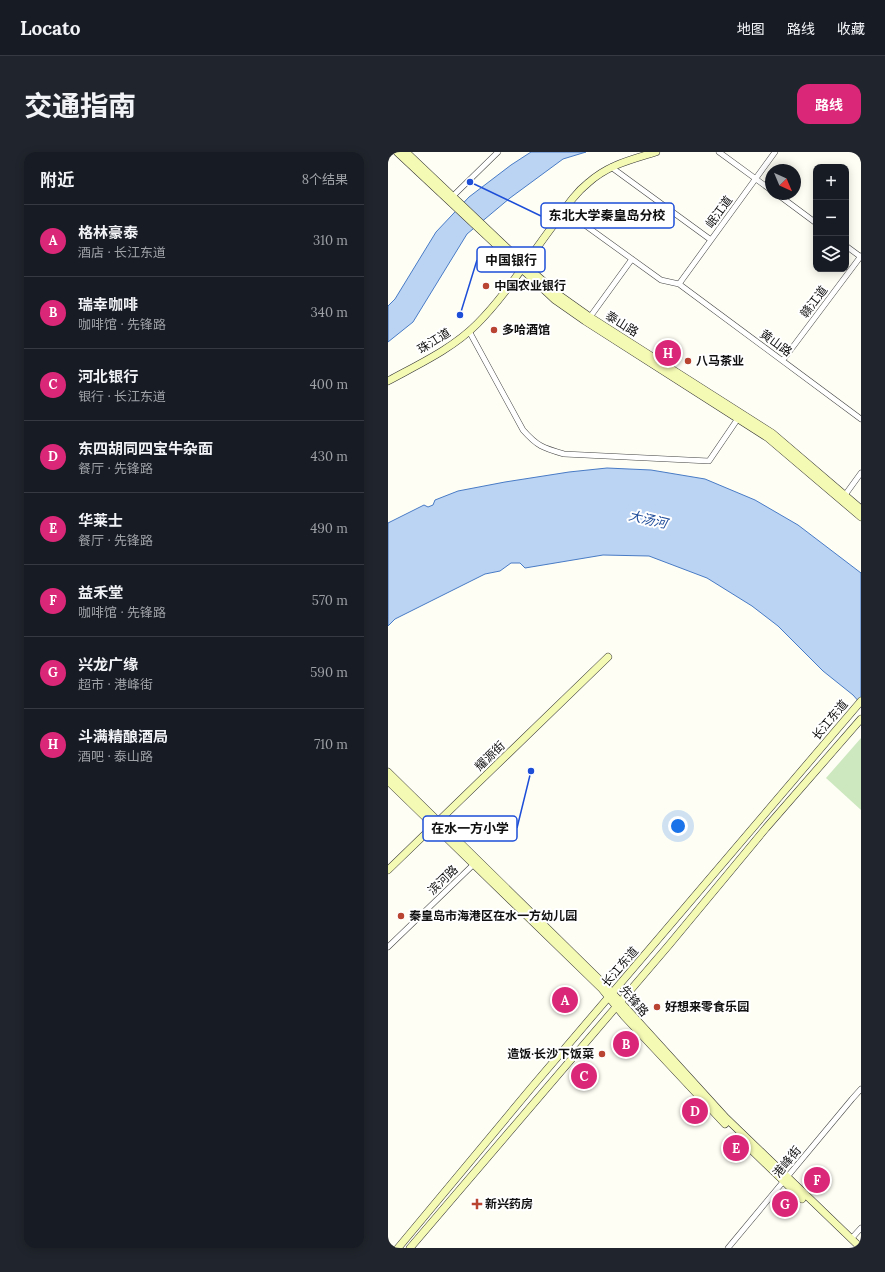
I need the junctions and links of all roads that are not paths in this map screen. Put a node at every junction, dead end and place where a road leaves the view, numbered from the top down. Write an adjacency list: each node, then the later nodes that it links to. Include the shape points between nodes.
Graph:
1 (397, 152): 18 (street)
2 (406, 152): 10 (street, 泰山路)
3 (498, 152): 10 (street)
4 (656, 152): 7 (street, 珠江道)
5 (719, 152): 8 (street)
6 (775, 152): 8 (street, 岷江道)
7 (612, 168): 12 (street, 珠江道, via 588,183); 14 (street)
8 (756, 179): 9 (street); 14 (street, 岷江道)
9 (765, 186)
10 (455, 199): 18 (street, 泰山路)
11 (784, 200): 13 (street)
12 (564, 210): 17 (street); 18 (street, 珠江道)
13 (813, 221)
14 (711, 240): 19 (street, 岷江道)
15 (849, 248): 16 (street)
16 (861, 256): 22 (street, 赣江道)
17 (632, 259): 19 (street, via 661,280); 20 (street)
18 (523, 267): 20 (street, 泰山路); 21 (street, 珠江道); 24 (street, via 555,300 585,321)
19 (679, 284): 22 (street, 黄山路)
20 (590, 318): 24 (street, 泰山路)
21 (469, 331): 23 (street, 珠江道, via 436,355); 24 (street, via 523,430 545,449 564,454 709,461)
22 (782, 360): 25 (street, 黄山路)
23 (388, 381)
24 (740, 416): 27 (street, 泰山路, via 772,433); 29 (street)
25 (861, 418)
26 (861, 473): 27 (street)
27 (845, 495): 28 (street, 泰山路)
28 (861, 509)
29 (861, 517)
30 (608, 656): 35 (street, 耀源街)
31 (861, 701): 39 (street, 长江东道)
32 (861, 720): 40 (street, 长江东道)
33 (388, 772): 35 (street, 先锋路)
34 (389, 782): 35 (street)
35 (436, 824): 36 (street, 先锋路); 37 (street, 耀源街)
36 (476, 862): 38 (street, 滨河路); 39 (street, 先锋路)
37 (388, 870)
38 (388, 947)
39 (611, 995): 40 (street, 先锋路); 45 (street, 长江东道)
40 (618, 1004): 42 (street, 先锋路); 46 (street, 长江东道)
41 (861, 1089): 42 (street, 港峰街)
42 (786, 1180): 44 (street, 先锋路); 47 (street, 港峰街); 48 (street)
43 (861, 1228): 44 (street)
44 (851, 1239): 49 (street, 先锋路)
45 (398, 1248)
46 (410, 1248)
47 (728, 1248)
48 (855, 1248)
49 (861, 1248)

